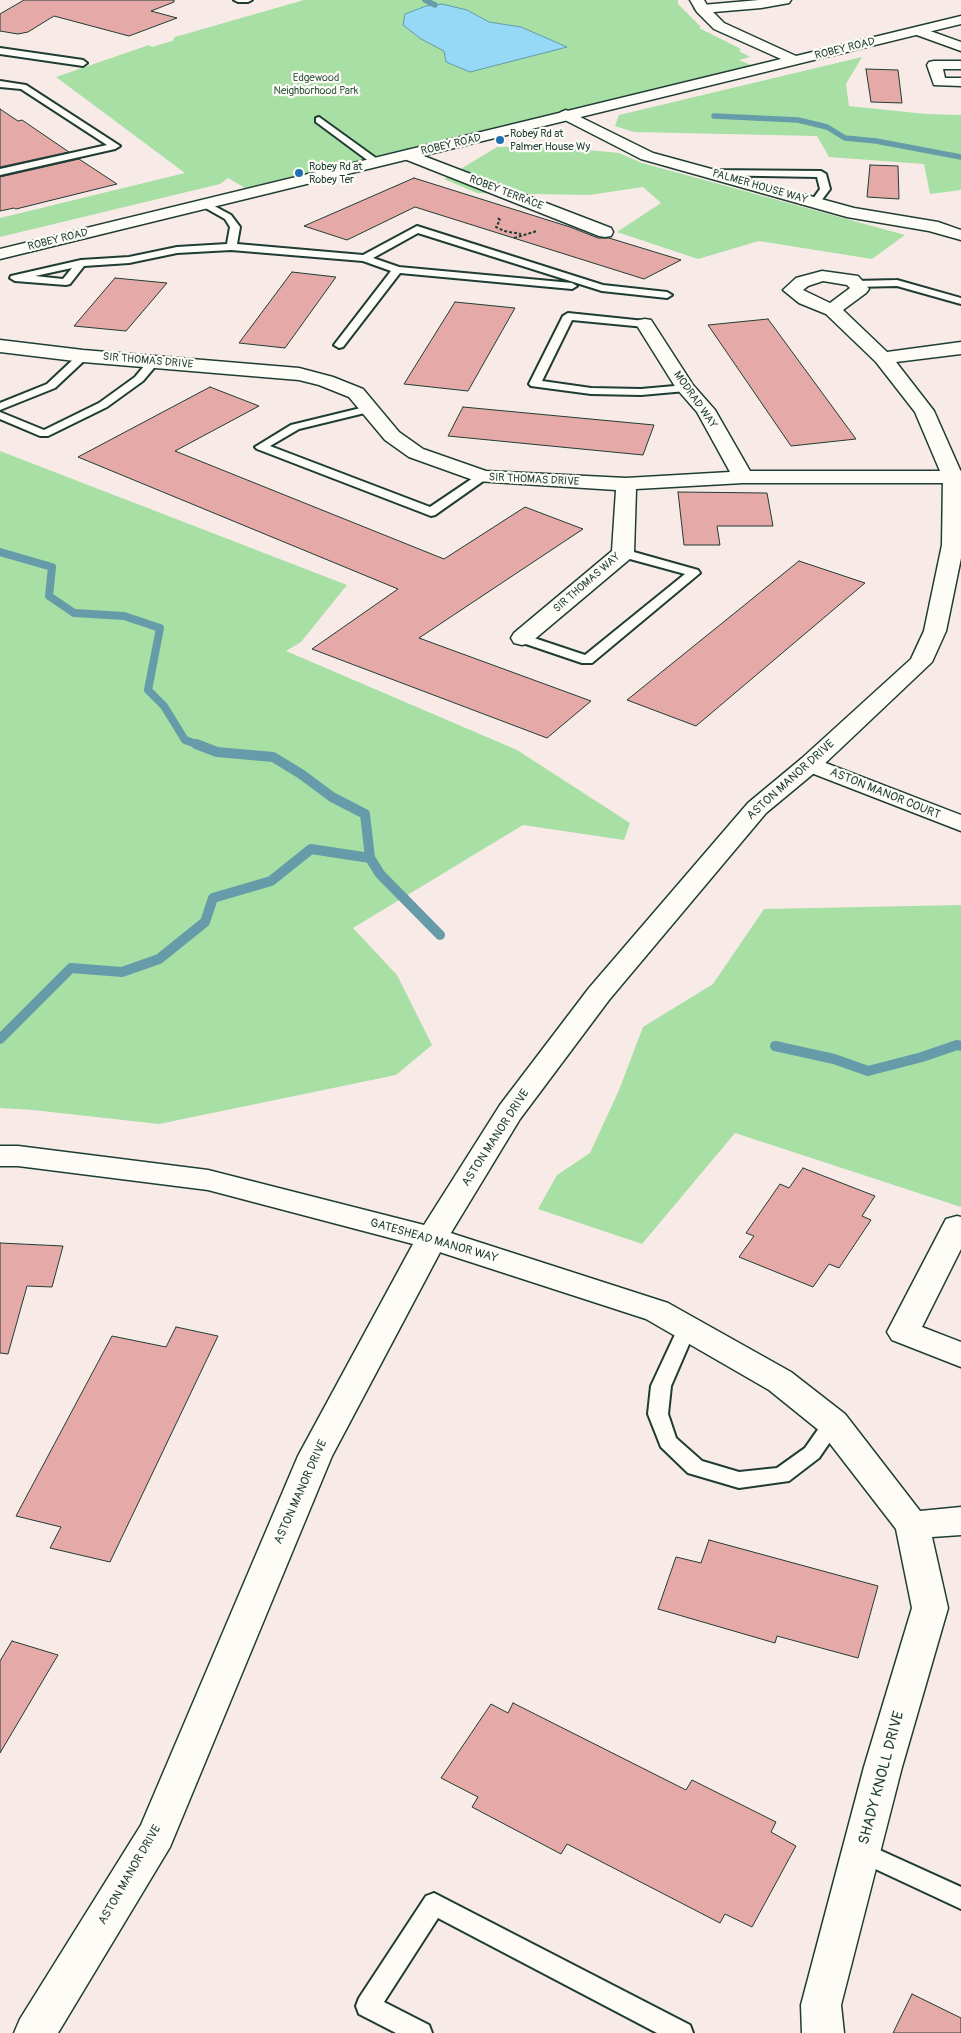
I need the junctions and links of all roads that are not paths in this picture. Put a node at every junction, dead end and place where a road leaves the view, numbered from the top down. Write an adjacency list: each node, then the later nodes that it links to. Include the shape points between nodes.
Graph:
1 (238, 0): 2 (lane)
2 (248, 0)
3 (784, 0): 4 (street, via 760,4)
4 (700, 5): 9 (street, via 719,26)
5 (961, 20): 6 (street, ROBEY ROAD)
6 (918, 31): 7 (street); 9 (street, ROBEY ROAD)
7 (961, 46)
8 (0, 51): 10 (lane)
9 (796, 61): 14 (street, ROBEY ROAD)
10 (82, 63)
11 (961, 65): 12 (street, via 934,65 939,82)
12 (961, 82)
13 (0, 84): 18 (lane, via 23,87 115,146)
14 (566, 115): 16 (street, ROBEY ROAD); 19 (street, PALMER HOUSE WAY, via 647,156)
15 (319, 120): 17 (lane)
16 (408, 155): 17 (street, ROBEY ROAD); 22 (street, ROBEY TERRACE)
17 (377, 162): 21 (street, ROBEY ROAD)
18 (0, 172)
19 (709, 173): 20 (street, PALMER HOUSE WAY); 20 (lane, via 821,174 825,189)
20 (815, 203): 23 (street, PALMER HOUSE WAY, via 932,226)
21 (205, 204): 24 (lane, via 228,217 235,227); 25 (street, ROBEY ROAD)
22 (604, 232)
23 (961, 235)
24 (232, 247): 26 (lane); 27 (lane, via 177,250 129,260)
25 (0, 254)
26 (365, 258): 28 (lane); 30 (lane, via 417,229)
27 (81, 263): 27 (lane, via 72,265 15,278 66,282)
28 (397, 270): 30 (lane); 35 (lane)
29 (855, 284): 32 (lane, via 897,283); 33 (street, via 860,289); 33 (street, ASTON MANOR DRIVE, via 852,280 822,276 802,282 792,290)
30 (602, 288): 31 (lane)
31 (667, 295)
32 (961, 301)
33 (832, 310): 39 (street, ASTON MANOR DRIVE)
34 (645, 324): 41 (street, MODRAD WAY); 41 (lane, via 568,316 536,384 591,391 641,392)
35 (339, 345)
36 (0, 346): 38 (street, SIR THOMAS DRIVE)
37 (961, 348): 39 (street)
38 (83, 356): 40 (street, SIR THOMAS DRIVE); 42 (lane, via 51,386)
39 (883, 358): 46 (street, ASTON MANOR DRIVE, via 924,411)
40 (153, 362): 43 (street, SIR THOMAS DRIVE, via 299,374 356,394); 44 (lane, via 139,379 103,405 44,434)
41 (686, 388): 45 (street, MODRAD WAY, via 705,410)
42 (0, 408)
43 (369, 409): 47 (street, SIR THOMAS DRIVE, via 392,436 416,453); 47 (lane, via 295,427 261,447 431,512)
44 (0, 416)
45 (743, 477): 46 (street, SIR THOMAS DRIVE); 48 (street, SIR THOMAS DRIVE)
46 (957, 477): 51 (street, ASTON MANOR DRIVE, via 953,545 934,631 921,662)
47 (482, 478): 48 (street, SIR THOMAS DRIVE)
48 (626, 484): 49 (street, SIR THOMAS WAY)
49 (623, 553): 50 (street, SIR THOMAS WAY); 50 (lane, via 694,573 587,660)
50 (522, 638)
51 (810, 764): 52 (street, ASTON MANOR COURT); 55 (street, ASTON MANOR DRIVE, via 757,808 599,994 510,1112)
52 (961, 824)
53 (0, 1156): 55 (street, GATESHEAD MANOR WAY, via 208,1180)
54 (958, 1228): 57 (street, via 903,1332)
55 (432, 1238): 56 (street, GATESHEAD MANOR WAY, via 657,1311); 63 (street, ASTON MANOR DRIVE, via 315,1456 156,1835)
56 (687, 1328): 58 (street, GATESHEAD MANOR WAY, via 780,1381); 58 (lane, via 661,1386 658,1414 668,1442 695,1466 739,1480 782,1475 812,1453)
57 (961, 1355)
58 (833, 1423): 60 (street, SHADY KNOLL DRIVE)
59 (961, 1522): 60 (street)
60 (912, 1524): 61 (street, SHADY KNOLL DRIVE, via 930,1608 883,1767)
61 (862, 1852): 62 (lane); 66 (street, SHADY KNOLL DRIVE, via 821,2005)
62 (961, 1898)
63 (35, 2033)
64 (420, 2033): 65 (lane, via 368,2006 434,1904)
65 (681, 2033)
66 (822, 2033)

